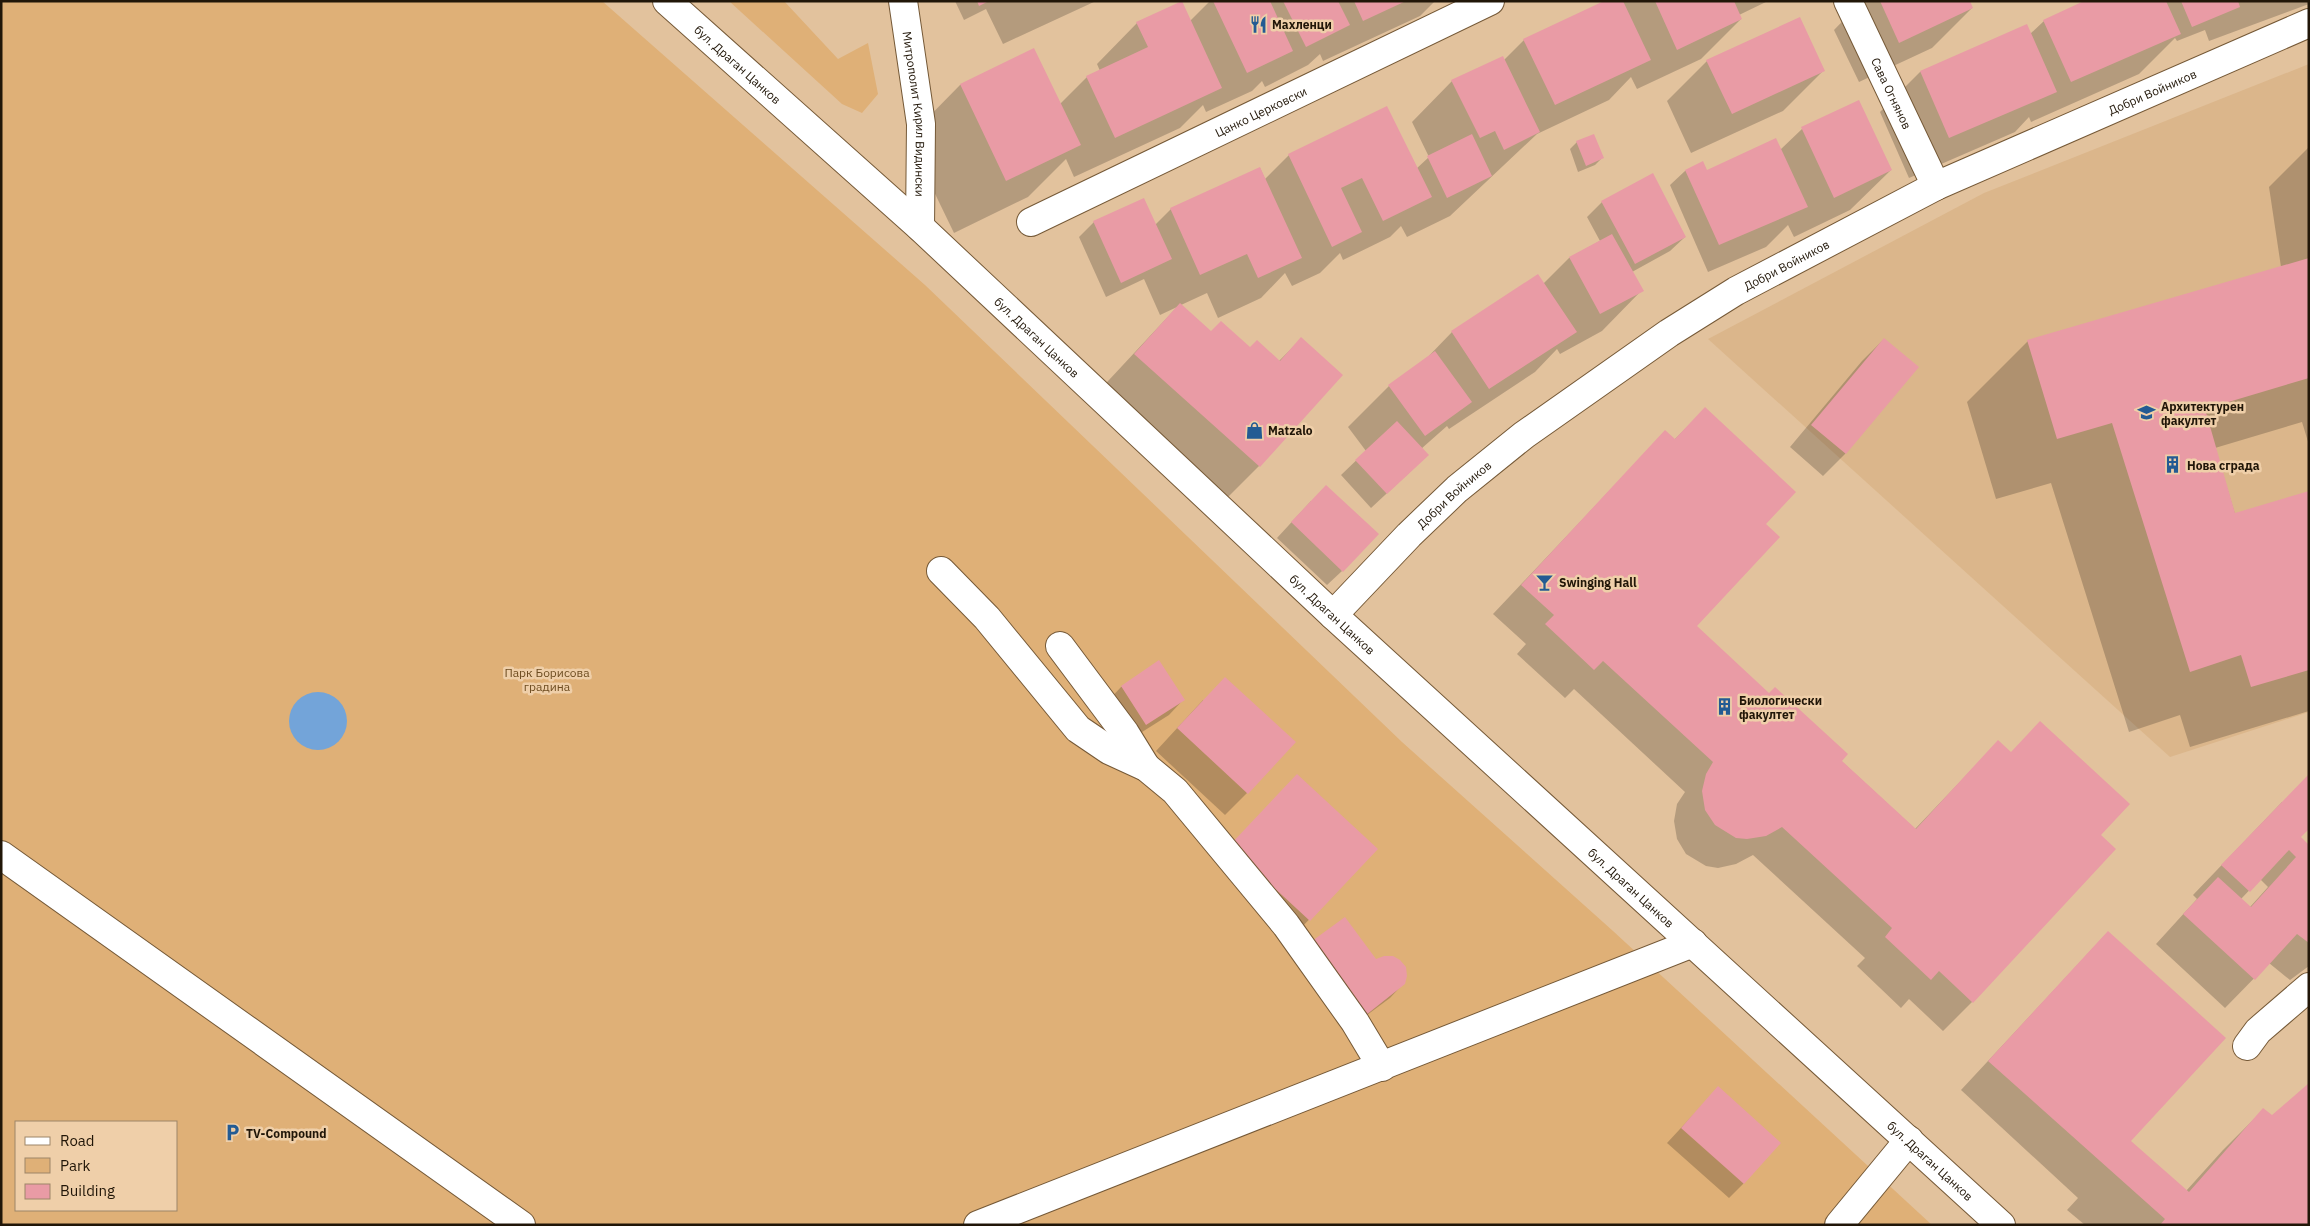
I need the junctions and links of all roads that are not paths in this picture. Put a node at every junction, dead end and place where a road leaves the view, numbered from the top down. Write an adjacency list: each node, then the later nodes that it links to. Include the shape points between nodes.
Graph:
1 (667, 1): 8 (street, бул. Драган Цанков)
2 (903, 1): 8 (street, Митрополит Кирил Видински, via 921,124)
3 (1490, 1): 7 (street, Цанко Церковски)
4 (1848, 1): 6 (street, Сава Огнянов)
5 (2309, 23): 6 (street, Добри Войников)
6 (1936, 186): 10 (street, Добри Войников, via 1736,291 1599,381 1457,489)
7 (1031, 222)
8 (920, 227): 10 (street, бул. Драган Цанков)
9 (942, 571): 12 (street, via 987,618 1078,729 1109,750)
10 (1333, 615): 14 (street, бул. Драган Цанков)
11 (1060, 646): 12 (street, via 1125,733)
12 (1146, 767): 17 (street, via 1175,791 1286,925 1355,1022)
13 (1, 856): 19 (street)
14 (1693, 943): 17 (street); 18 (street, бул. Драган Цанков)
15 (2309, 987): 16 (street, via 2258,1031)
16 (2247, 1046)
17 (1382, 1067): 20 (street)
18 (1909, 1140): 21 (street); 22 (street, бул. Драган Цанков)
19 (521, 1225)
20 (978, 1225)
21 (1839, 1225)
22 (2001, 1225)

